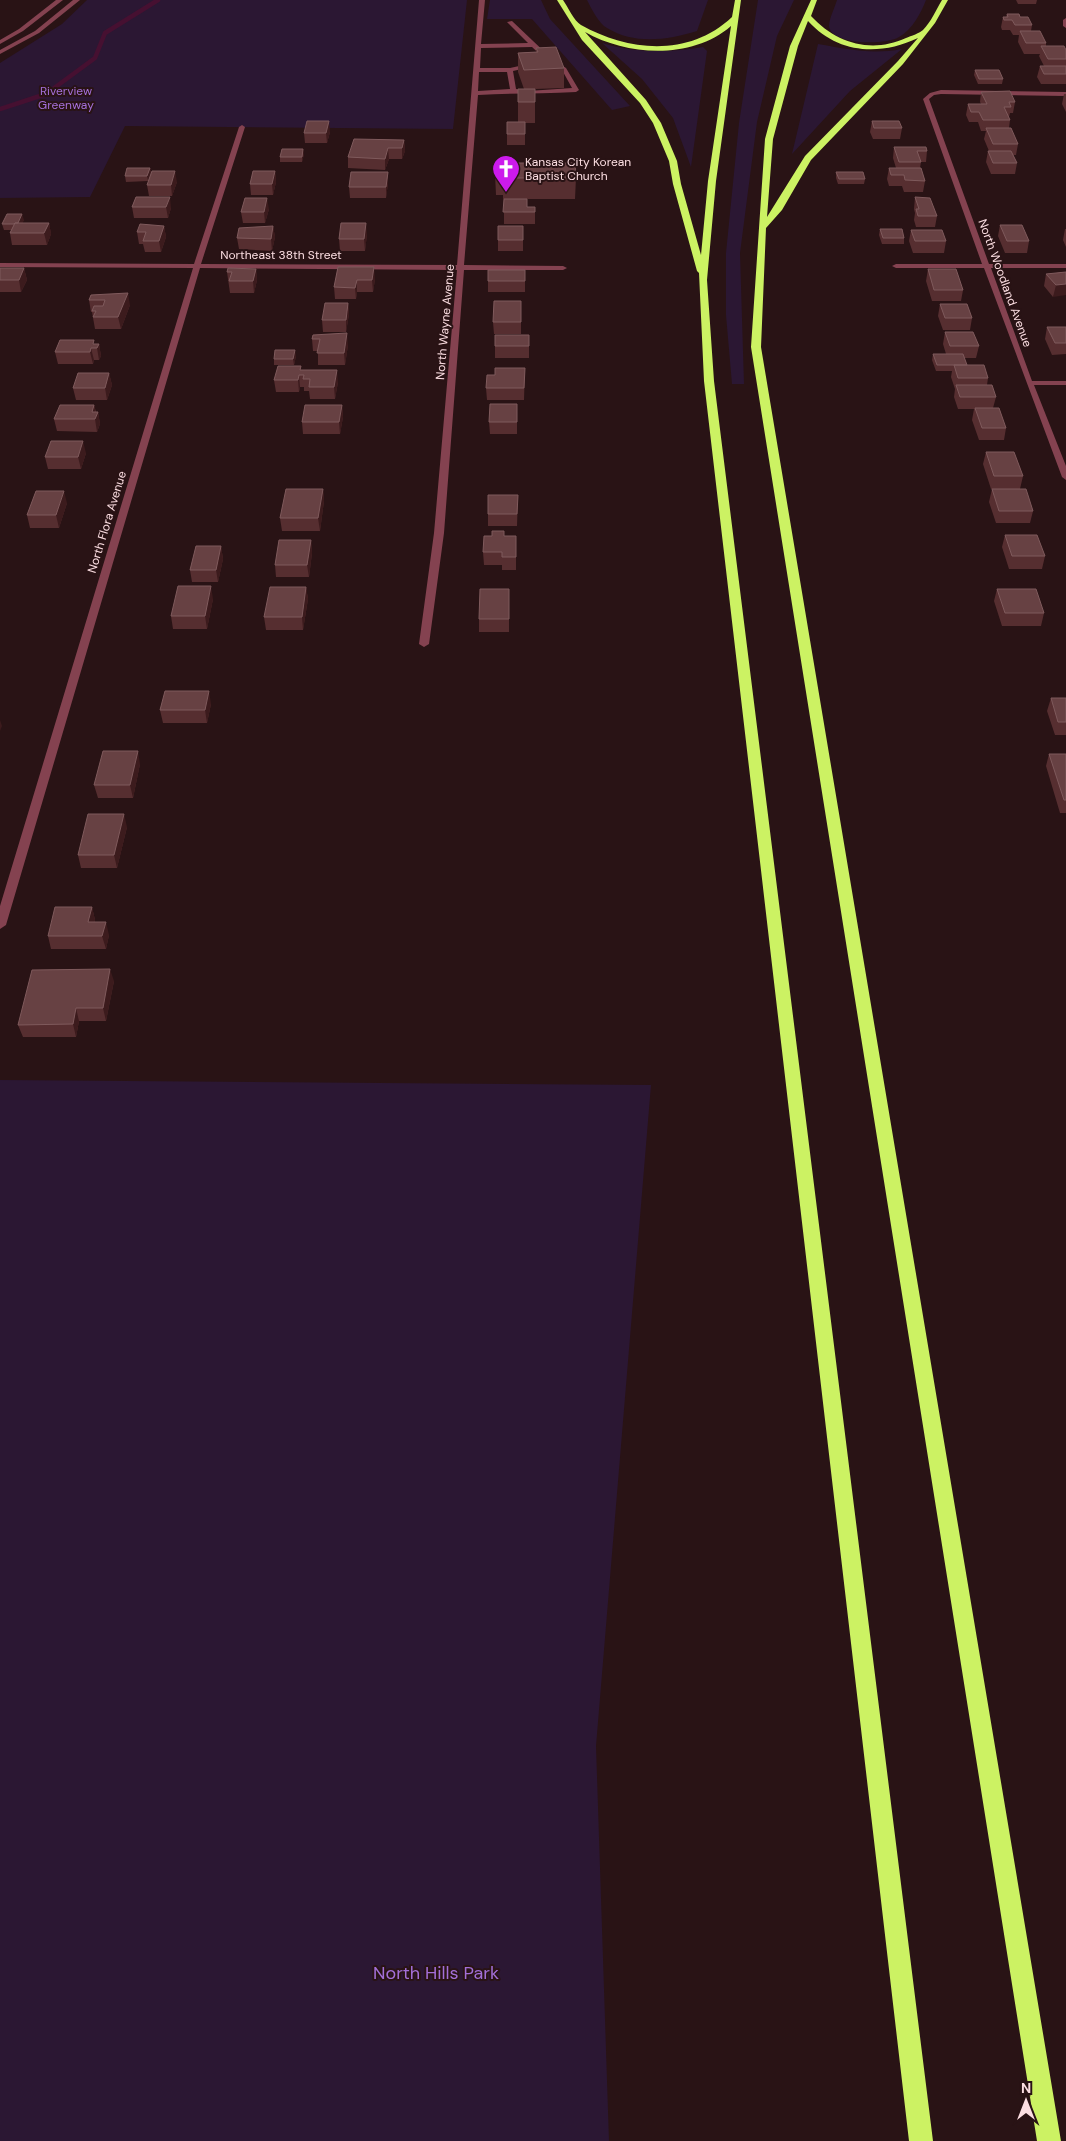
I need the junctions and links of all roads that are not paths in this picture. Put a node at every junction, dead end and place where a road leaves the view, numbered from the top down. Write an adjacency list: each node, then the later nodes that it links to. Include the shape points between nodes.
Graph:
1 (60, 0): 15 (street)
2 (77, 0): 16 (street, via 37,32)
3 (482, 0): 18 (street, North Wayne Avenue)
4 (560, 0): 12 (highway)
5 (738, 0): 9 (highway)
6 (814, 0): 8 (highway)
7 (945, 0): 14 (highway)
8 (807, 16): 14 (highway, via 825,36 856,46 899,45); 27 (highway, via 794,46 769,139)
9 (735, 18): 12 (highway, via 707,39 657,47 616,43); 35 (highway, via 712,181)
10 (1066, 20): 13 (street)
11 (510, 22): 17 (street)
12 (577, 25): 35 (highway, via 643,102 665,140)
13 (1066, 26)
14 (924, 32): 27 (highway, via 910,52 806,160 779,208)
15 (0, 42): 16 (street)
16 (15, 44): 19 (street)
17 (533, 45): 18 (street); 20 (street)
18 (478, 46): 21 (street, North Wayne Avenue)
19 (0, 52)
20 (550, 61): 22 (street); 23 (street, via 564,69 576,90)
21 (476, 70): 22 (street); 24 (street, North Wayne Avenue)
22 (510, 70): 23 (street)
23 (513, 91): 24 (street)
24 (474, 93): 33 (street, North Wayne Avenue)
25 (1066, 94): 31 (street, North Woodland Avenue, via 941,92 928,96 927,103)
26 (242, 127): 29 (street, North Flora Avenue)
27 (762, 228): 42 (highway, via 756,347)
28 (0, 265): 29 (street, Northeast 38th Street)
29 (197, 266): 33 (street, Northeast 38th Street); 40 (street, North Flora Avenue)
30 (896, 266): 31 (street)
31 (988, 266): 32 (street); 36 (street, North Woodland Avenue)
32 (1066, 266)
33 (461, 267): 34 (street, Northeast 38th Street); 39 (street, North Wayne Avenue, via 439,533)
34 (563, 268)
35 (703, 280): 41 (highway, via 709,381)
36 (1029, 382): 37 (street); 38 (street, North Woodland Avenue)
37 (1066, 382)
38 (1066, 477)
39 (424, 644)
40 (0, 926)
41 (921, 2141)
42 (1049, 2141)

